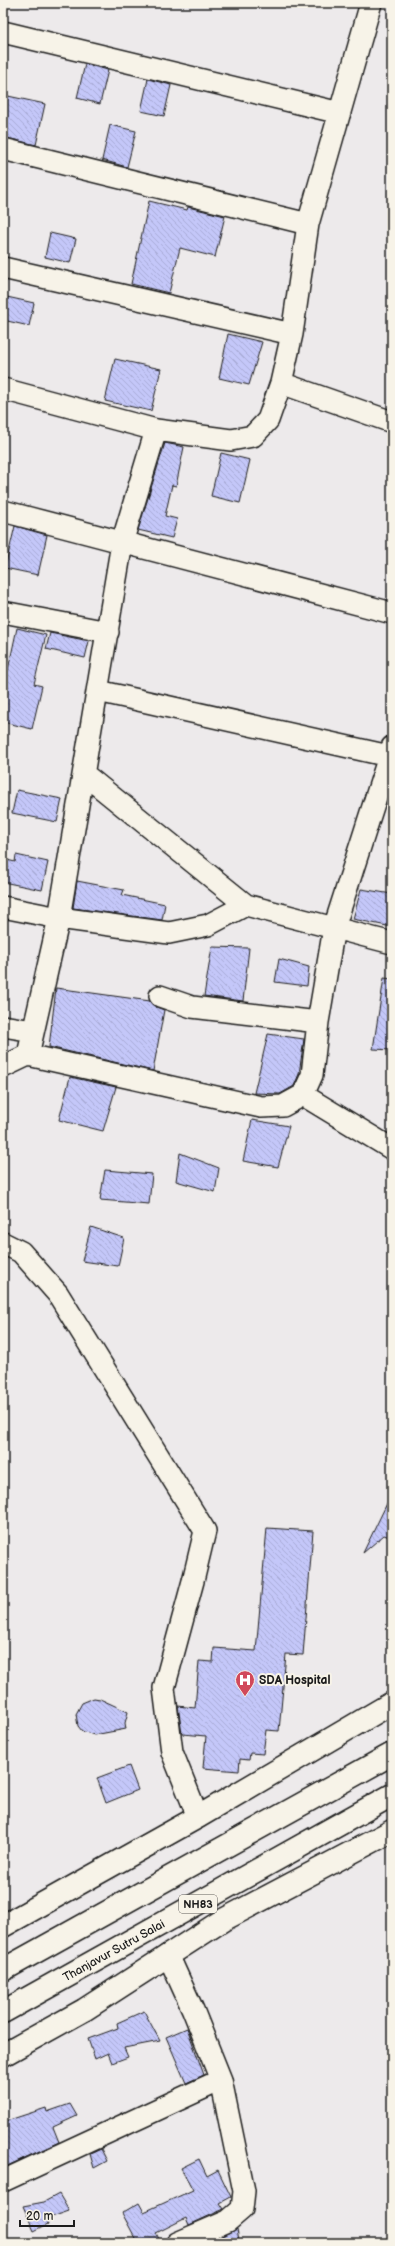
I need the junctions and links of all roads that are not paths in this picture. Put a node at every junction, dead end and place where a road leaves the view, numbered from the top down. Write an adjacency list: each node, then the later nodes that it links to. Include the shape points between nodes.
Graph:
1 (371, 3): 3 (street)
2 (3, 32): 3 (street)
3 (340, 113): 5 (street)
4 (3, 149): 5 (street)
5 (308, 224): 7 (street)
6 (3, 268): 7 (street)
7 (292, 334): 8 (street)
8 (281, 383): 10 (street); 11 (street, via 268,420 253,436 231,440)
9 (3, 389): 11 (street)
10 (392, 422)
11 (156, 430): 13 (street)
12 (3, 511): 13 (street)
13 (122, 543): 15 (street); 16 (street)
14 (3, 612): 16 (street)
15 (392, 612)
16 (108, 632): 17 (street)
17 (98, 691): 18 (street); 19 (street)
18 (391, 752): 23 (street)
19 (84, 774): 20 (street); 22 (street)
20 (246, 905): 22 (street, via 208,925 168,933); 23 (street)
21 (3, 907): 22 (street)
22 (59, 918): 28 (street)
23 (334, 928): 24 (street); 26 (street)
24 (392, 943)
25 (160, 996): 26 (street, via 192,1007)
26 (318, 1022): 31 (street, via 312,1075)
27 (3, 1026): 28 (street)
28 (33, 1031): 29 (street)
29 (28, 1055): 30 (street); 31 (street, via 261,1107 283,1106)
30 (3, 1067)
31 (303, 1095): 32 (street)
32 (392, 1148)
33 (3, 1243): 37 (street, via 21,1252 58,1294 204,1531 194,1581 164,1688 172,1752)
34 (392, 1703): 37 (highway)
35 (392, 1754): 41 (highway)
36 (392, 1795): 42 (highway, Thanjavur Sutru Salai / NH83)
37 (198, 1817): 39 (highway)
38 (392, 1831): 40 (highway, via 223,1920)
39 (3, 1926)
40 (168, 1955): 43 (highway, via 84,2010); 44 (street)
41 (3, 1970)
42 (3, 2012)
43 (3, 2055)
44 (221, 2080): 45 (street); 46 (street, via 244,2191 242,2209 228,2220)
45 (3, 2182)
46 (177, 2243)

